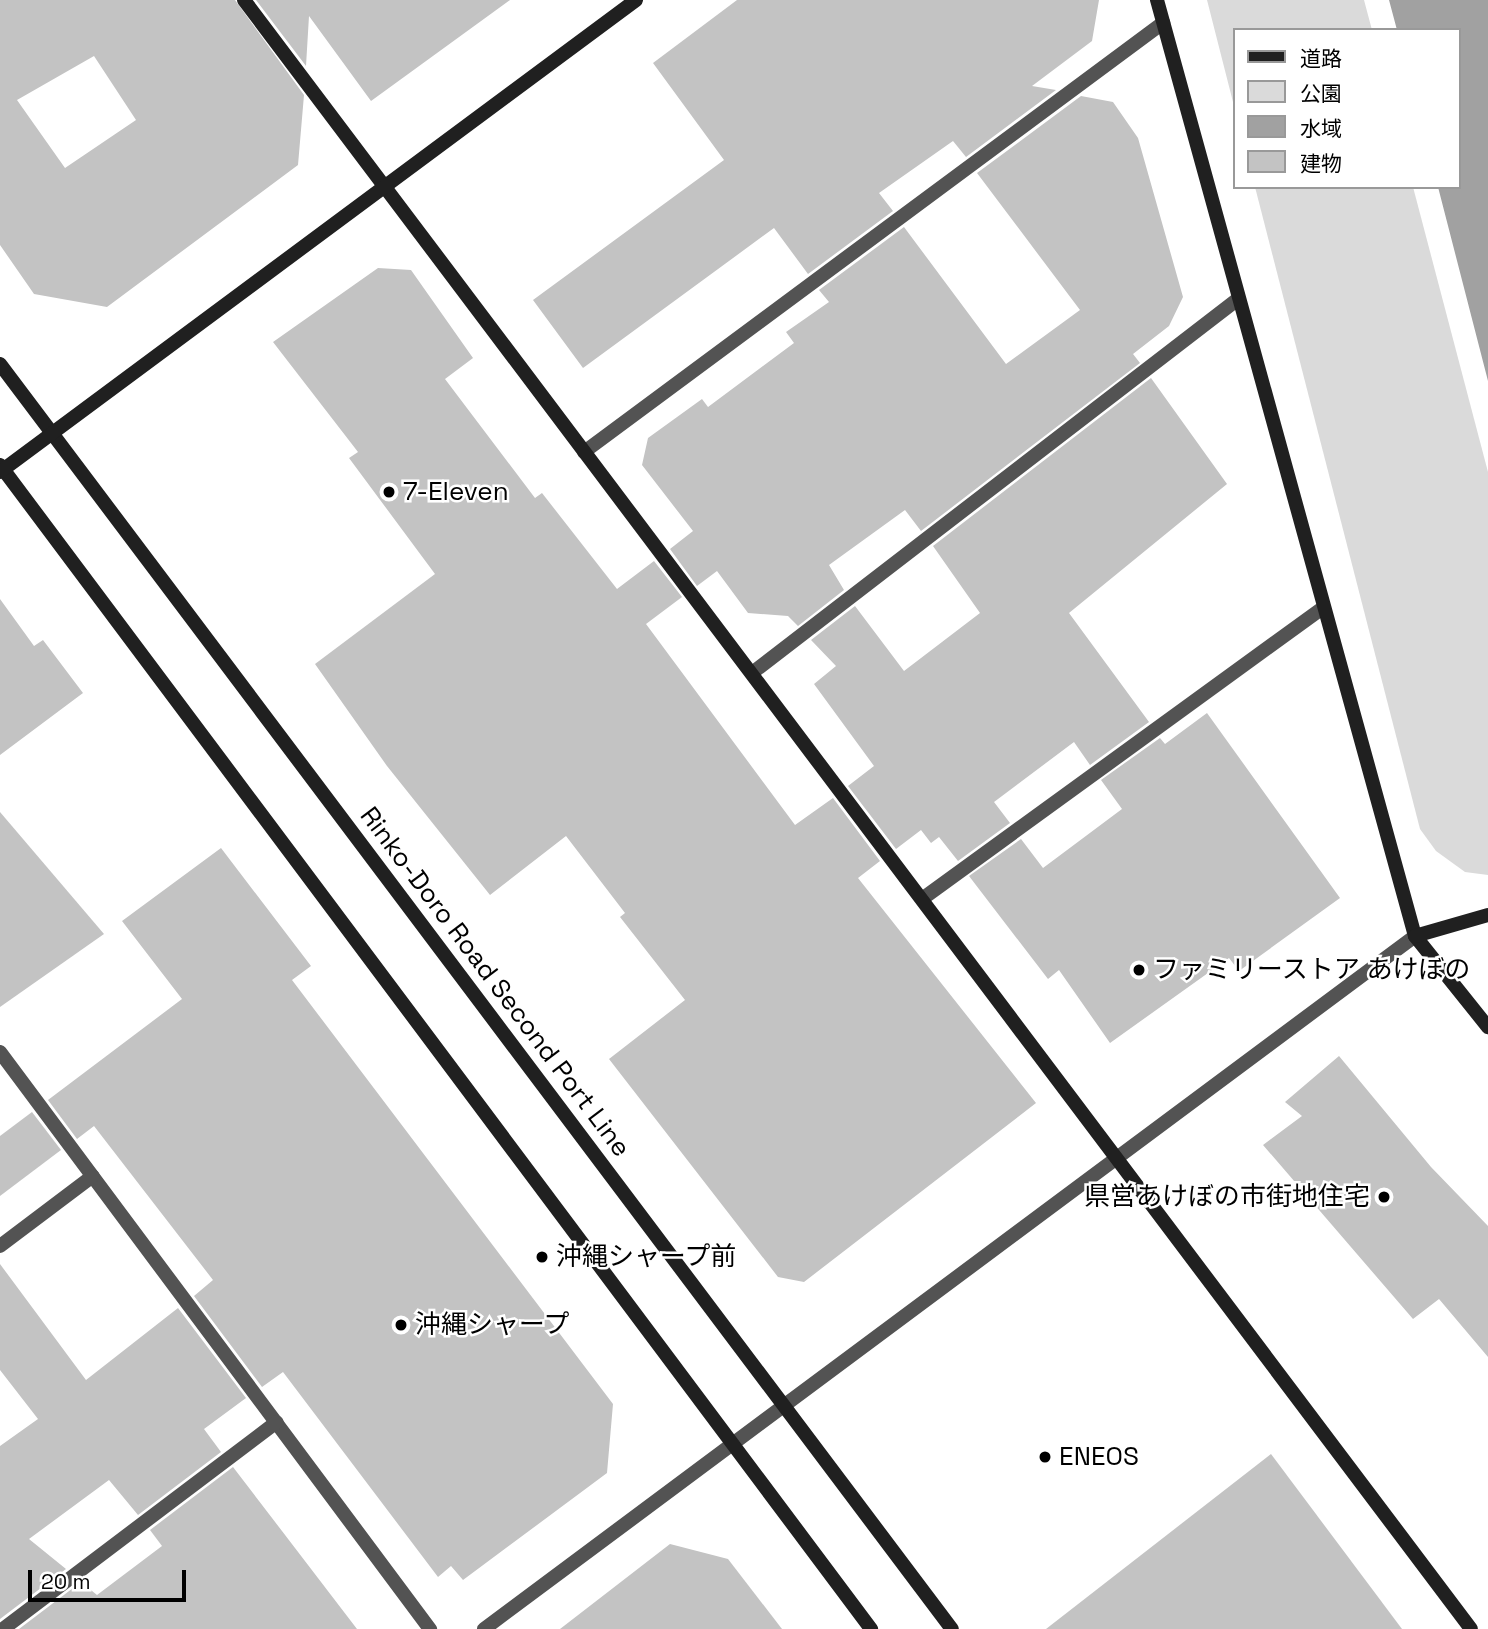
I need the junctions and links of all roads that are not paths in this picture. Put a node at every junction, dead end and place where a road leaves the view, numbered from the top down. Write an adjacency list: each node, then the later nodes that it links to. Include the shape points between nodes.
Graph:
1 (244, 0): 5 (street)
2 (636, 0): 5 (street)
3 (1157, 0): 4 (street)
4 (1163, 23): 6 (street); 9 (street)
5 (385, 186): 8 (street); 9 (street)
6 (1238, 299): 11 (street); 12 (street)
7 (0, 364): 8 (street, Rinko-Doro Road Second Port Line)
8 (52, 433): 10 (street); 21 (street, Rinko-Doro Road Second Port Line)
9 (584, 453): 12 (street)
10 (1, 469): 23 (street)
11 (1322, 608): 13 (street); 15 (street)
12 (752, 673): 13 (street)
13 (922, 899): 18 (street)
14 (1488, 915): 15 (street)
15 (1415, 936): 16 (street); 18 (street)
16 (1488, 1027)
17 (0, 1052): 19 (street)
18 (1115, 1156): 21 (street); 29 (street)
19 (93, 1176): 20 (street); 22 (street)
20 (0, 1246)
21 (783, 1406): 23 (street); 28 (street, Rinko-Doro Road Second Port Line)
22 (277, 1422): 24 (street); 25 (street)
23 (732, 1445): 26 (street); 27 (street)
24 (3, 1629)
25 (429, 1629)
26 (484, 1629)
27 (871, 1629)
28 (952, 1629)
29 (1471, 1629)

